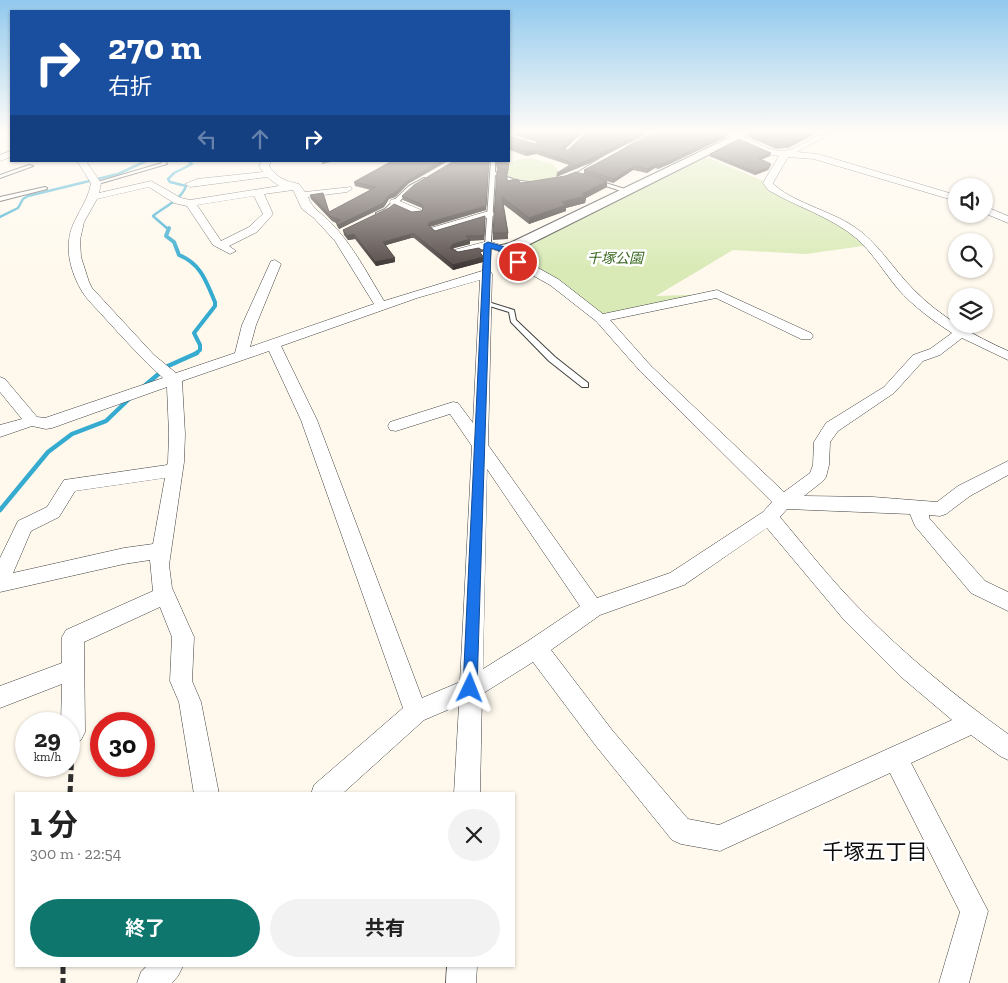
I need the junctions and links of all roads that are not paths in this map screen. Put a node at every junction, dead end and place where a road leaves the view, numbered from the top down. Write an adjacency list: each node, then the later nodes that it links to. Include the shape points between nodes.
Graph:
1 (104, 178): 11 (lane)
2 (228, 178): 13 (street)
3 (273, 178): 16 (street)
4 (428, 178): 22 (lane, via 411,187)
5 (491, 178): 25 (lane)
6 (506, 178): 12 (lane)
7 (586, 178): 17 (lane)
8 (653, 178): 17 (street)
9 (771, 178): 40 (street, via 768,183 772,188 858,234 909,293)
10 (888, 178): 19 (street)
11 (95, 180): 20 (street)
12 (541, 183)
13 (190, 184)
14 (46, 188): 21 (lane)
15 (347, 189): 16 (street)
16 (300, 191): 18 (street); 38 (street, via 306,207 340,233)
17 (626, 191): 32 (street)
18 (258, 193): 23 (street); 31 (street, via 268,214 260,226)
19 (948, 196)
20 (93, 197): 23 (street, via 151,184 175,200); 47 (street, via 75,238 75,263 79,277 149,358)
21 (0, 199)
22 (395, 202): 24 (street); 27 (lane)
23 (190, 203): 31 (street)
24 (417, 212)
25 (489, 214): 29 (street); 30 (lane)
26 (993, 214): 28 (street)
27 (370, 219)
28 (1008, 220)
29 (435, 230)
30 (488, 244): 32 (street); 34 (street); 36 (lane)
31 (220, 245): 33 (street)
32 (503, 249): 39 (street, via 518,262 554,282)
33 (230, 252)
34 (458, 252)
35 (275, 264): 45 (street, via 249,325)
36 (486, 274): 37 (street); 38 (street)
37 (485, 304): 49 (lane, via 512,311 513,321); 53 (street)
38 (380, 306): 44 (street)
39 (600, 318): 43 (street, via 717,294); 57 (street)
40 (948, 323)
41 (958, 333): 57 (street, via 934,352 918,358 889,390 832,427 822,442 817,477)
42 (961, 333): 46 (street)
43 (806, 336)
44 (273, 345): 45 (street); 69 (street, via 309,420)
45 (241, 356): 47 (street)
46 (1008, 356)
47 (174, 379): 50 (street, via 46,424); 55 (street, via 177,434)
48 (0, 382): 50 (street)
49 (585, 385)
50 (32, 421): 52 (street)
51 (396, 426): 53 (street, via 453,407)
52 (0, 431)
53 (480, 443): 63 (street); 66 (street)
54 (1008, 467): 56 (street, via 964,491 940,509)
55 (174, 470): 58 (street); 59 (street, via 70,485 54,512 24,526)
56 (918, 507): 57 (street); 62 (street, via 921,521 978,587)
57 (776, 510): 63 (street, via 677,579); 70 (street, via 851,614 892,656)
58 (161, 552): 60 (street, via 124,556); 61 (street, via 159,565)
59 (0, 580)
60 (0, 584)
61 (165, 595): 65 (street, via 73,637); 73 (street, via 183,637 181,681 190,702)
62 (1008, 602)
63 (593, 608): 64 (street)
64 (536, 648): 66 (street); 72 (street, via 604,738 681,831 720,838)
65 (73, 668): 67 (street); 68 (street)
66 (470, 688): 69 (street); 75 (street)
67 (0, 697)
68 (73, 712)
69 (416, 712): 74 (street)
70 (972, 723): 71 (street); 72 (street)
71 (1008, 748)
72 (895, 758): 80 (street, via 974,911)
73 (207, 792)
74 (325, 792)
75 (467, 792)
76 (167, 967): 78 (street)
77 (462, 967): 79 (street)
78 (152, 983)
79 (462, 983)
80 (954, 983)

